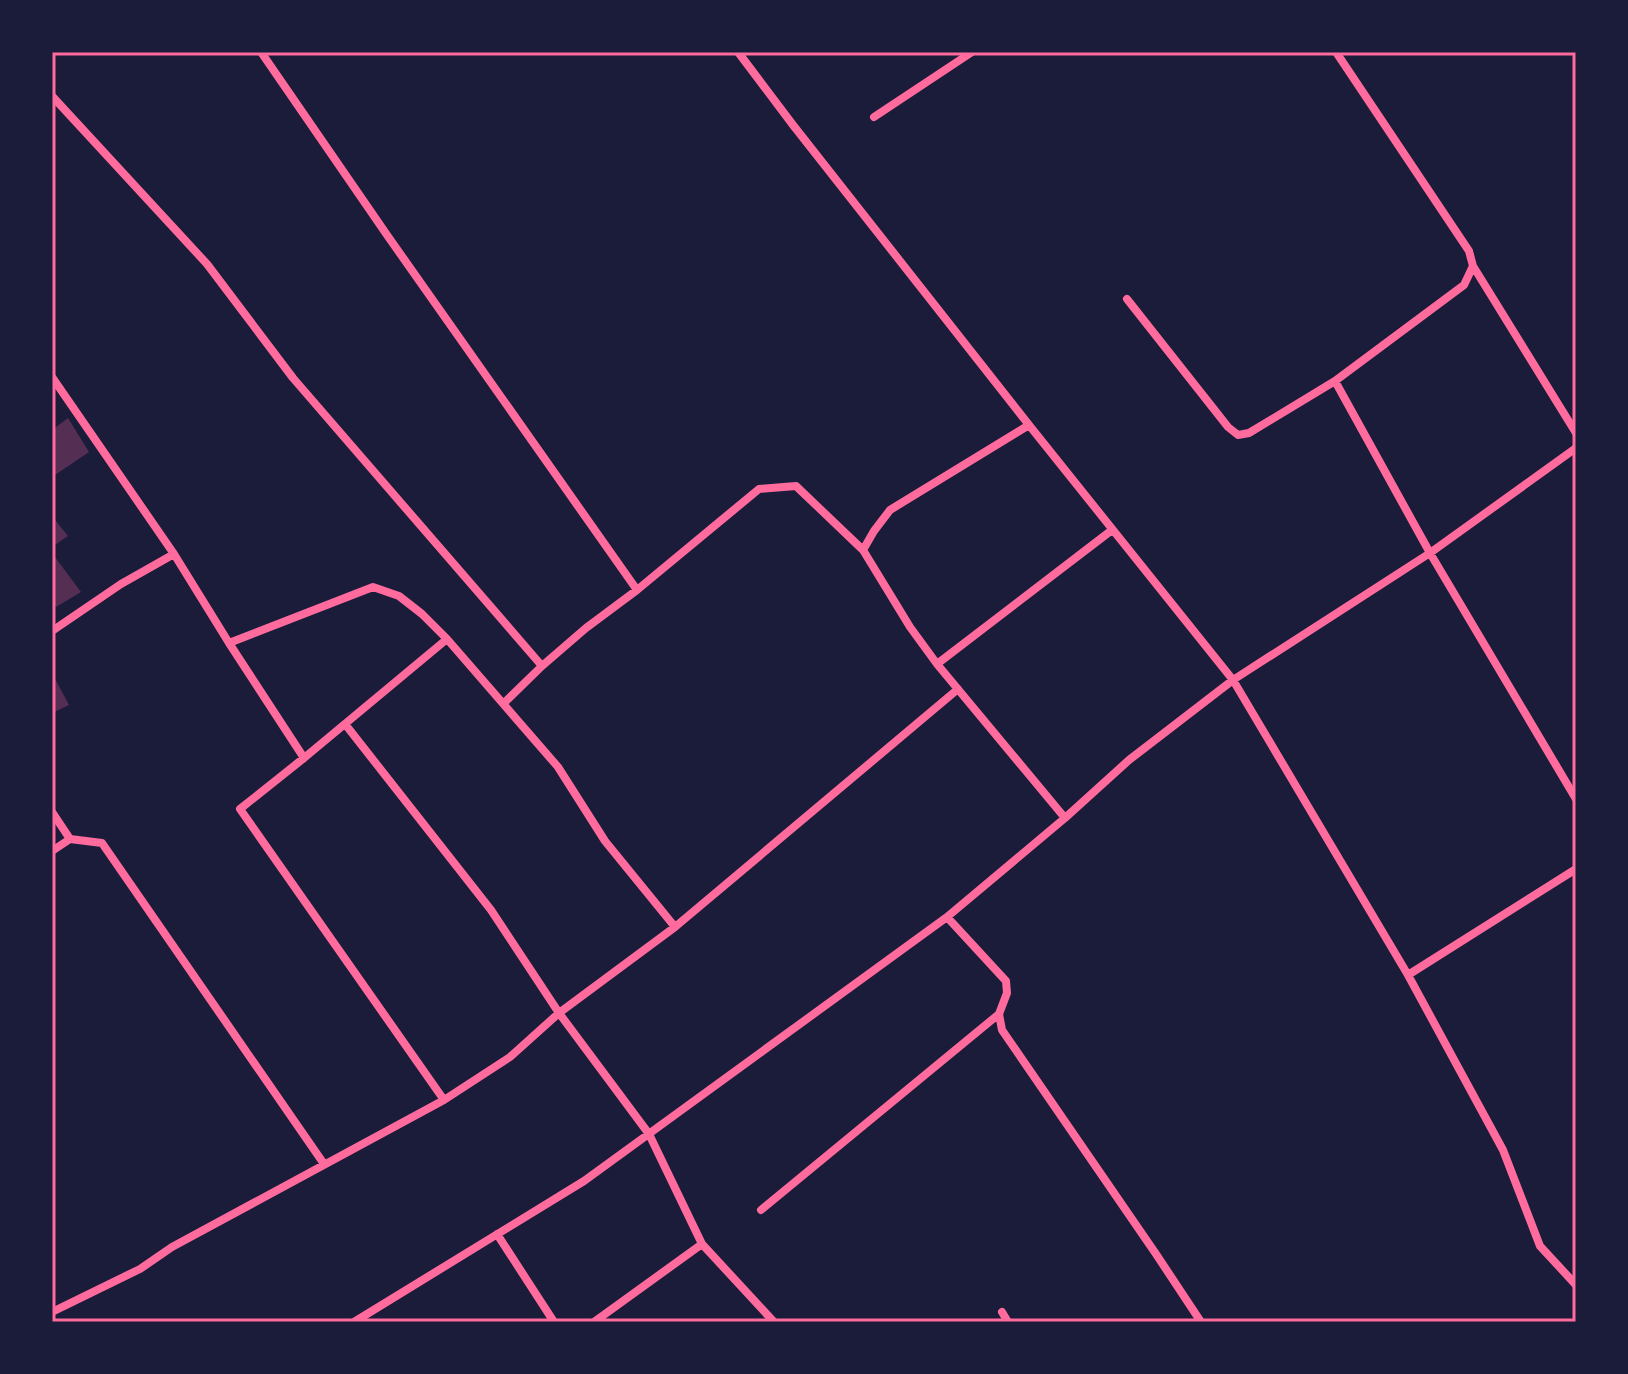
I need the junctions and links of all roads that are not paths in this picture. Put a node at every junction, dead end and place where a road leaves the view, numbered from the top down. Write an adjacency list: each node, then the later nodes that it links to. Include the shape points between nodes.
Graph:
1 (261, 52): 18 (street)
2 (738, 52): 11 (street)
3 (972, 52): 6 (street)
4 (1336, 52): 7 (street, via 1469,251)
5 (52, 96): 24 (street, via 207,264 293,378)
6 (874, 117)
7 (1473, 266): 10 (street, via 1464,285); 12 (street)
8 (1127, 299): 10 (street, via 1238,435)
9 (53, 381): 17 (street)
10 (1335, 381): 16 (street)
11 (1029, 425): 14 (street); 15 (street, via 890,510)
12 (1576, 433)
13 (1576, 448): 16 (street)
14 (1112, 530): 23 (street); 25 (street)
15 (863, 550): 18 (street, via 796,486 759,489); 23 (street)
16 (1430, 553): 25 (street); 30 (street)
17 (174, 554): 20 (street); 22 (street)
18 (637, 590): 24 (street)
19 (52, 618): 20 (street)
20 (55, 629)
21 (447, 639): 22 (street, via 399,596 373,587); 27 (street); 28 (street)
22 (229, 643): 29 (street)
23 (937, 664): 26 (street)
24 (542, 666): 27 (street)
25 (1233, 680): 32 (street, via 1129,760); 38 (street)
26 (958, 689): 32 (street); 37 (street)
27 (504, 703): 37 (street, via 558,767 605,841)
28 (345, 724): 29 (street); 39 (street, via 491,910)
29 (304, 758): 41 (street, via 240,809)
30 (1576, 799)
31 (52, 812): 33 (street)
32 (1065, 818): 36 (street)
33 (70, 839): 34 (street); 43 (street, via 102,843)
34 (52, 851)
35 (1576, 869): 38 (street)
36 (947, 917): 40 (street, via 1006,981); 42 (street)
37 (675, 927): 39 (street)
38 (1408, 975): 47 (street, via 1503,1150 1540,1246)
39 (559, 1013): 41 (street, via 510,1057); 42 (street)
40 (999, 1014): 44 (street); 55 (street, via 1002,1030)
41 (444, 1100): 43 (street)
42 (649, 1134): 45 (street); 46 (street)
43 (324, 1164): 48 (street, via 140,1269)
44 (761, 1210)
45 (497, 1234): 50 (street); 51 (street)
46 (702, 1244): 52 (street); 53 (street)
47 (1576, 1285)
48 (52, 1312)
49 (1002, 1312): 54 (street)
50 (354, 1322)
51 (554, 1322)
52 (594, 1322)
53 (774, 1322)
54 (1008, 1322)
55 (1201, 1322)

